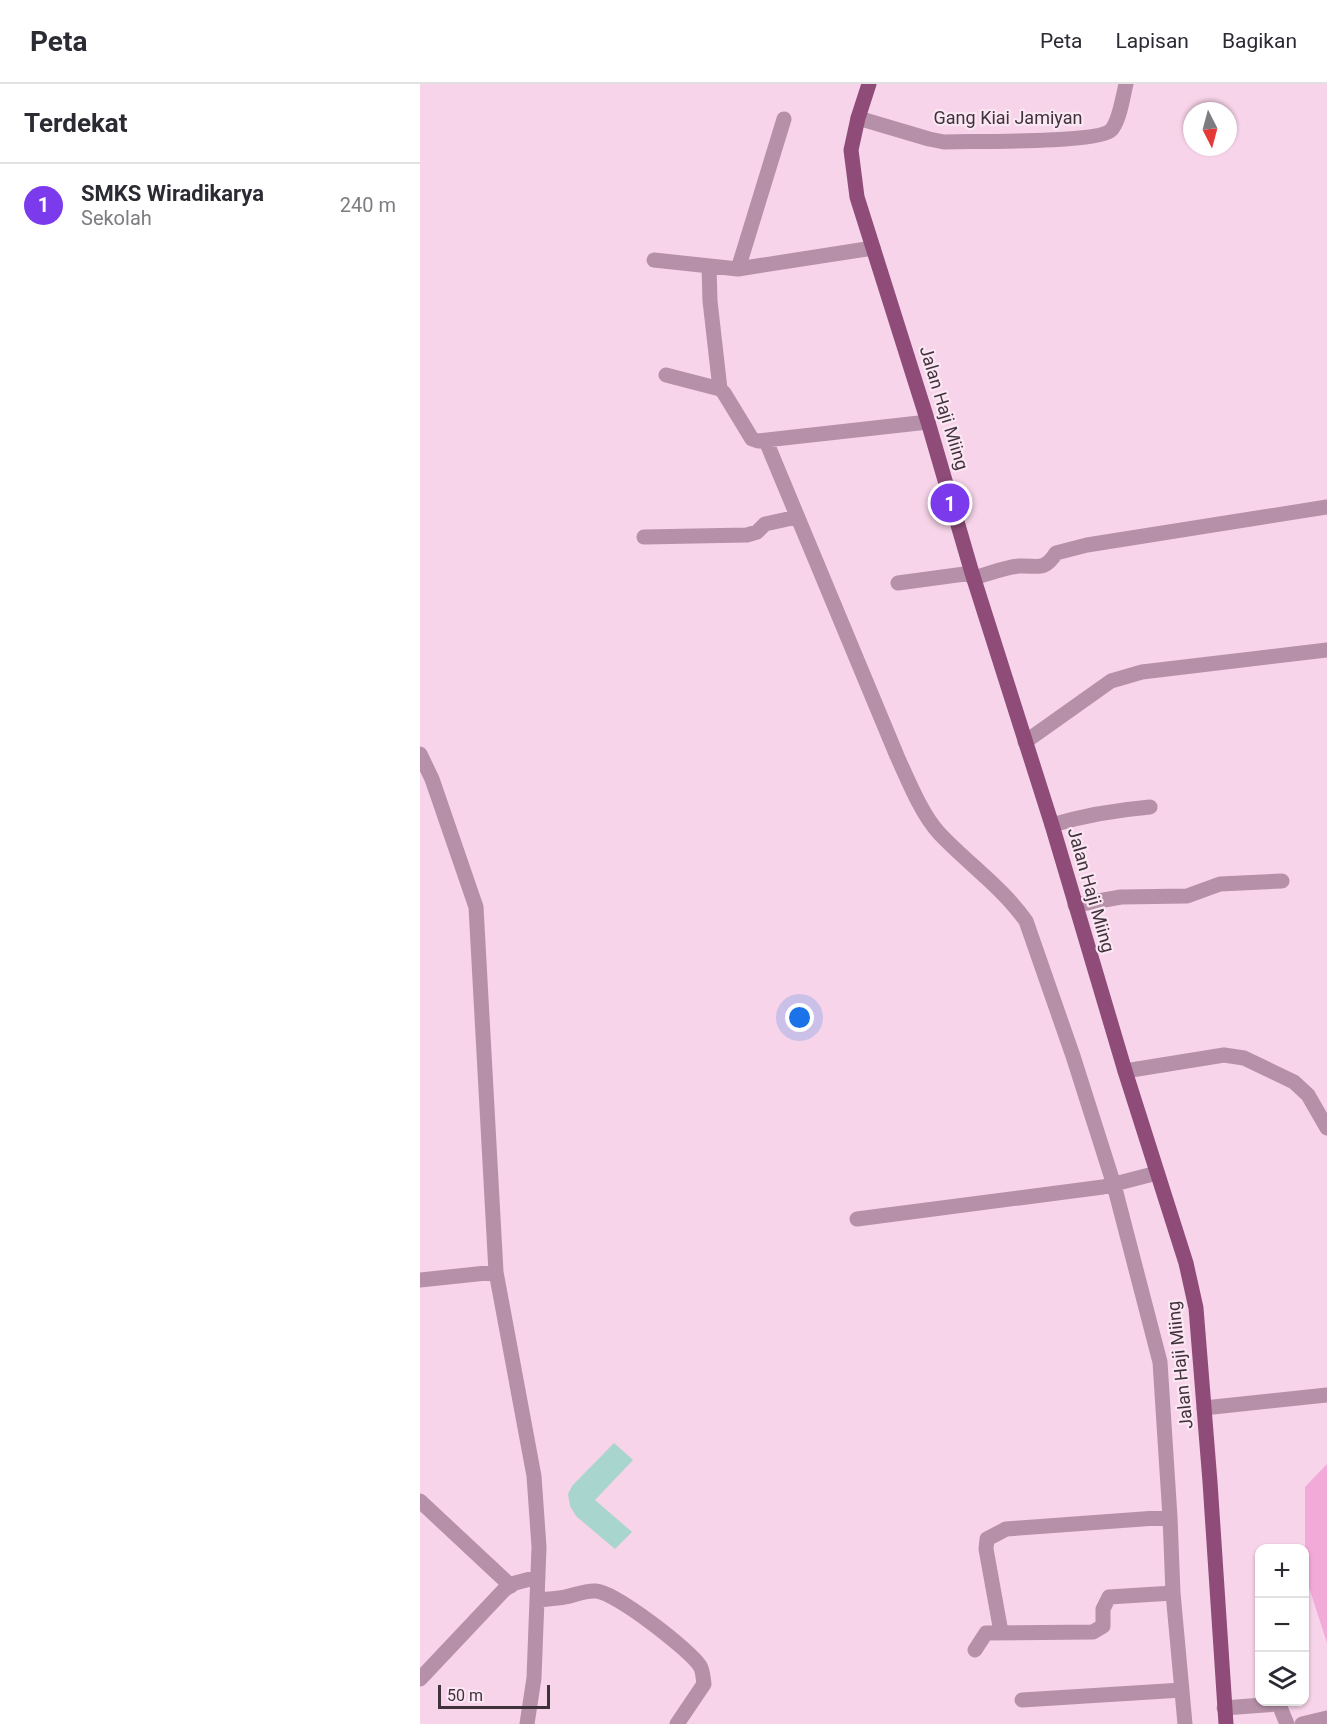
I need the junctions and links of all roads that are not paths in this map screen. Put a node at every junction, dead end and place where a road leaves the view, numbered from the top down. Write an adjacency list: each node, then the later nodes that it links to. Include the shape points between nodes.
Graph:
1 (869, 84): 3 (main road, Jalan Haji Miing)
2 (1126, 84): 3 (street, Gang Kiai Jamiyan, via 1115,125 1097,136 944,141)
3 (858, 118): 5 (main road, Jalan Haji Miing, via 851,150 857,197)
4 (784, 119): 8 (street)
5 (873, 248): 8 (street); 11 (main road, Jalan Haji Miing)
6 (654, 260): 7 (street)
7 (710, 266): 8 (street); 10 (street)
8 (738, 269)
9 (666, 375): 10 (street)
10 (720, 389): 12 (street, via 752,439)
11 (928, 422): 12 (street); 16 (main road, Jalan Haji Miing)
12 (766, 441): 14 (street)
13 (1327, 507): 16 (street, via 1087,545 1056,553 1050,563 1034,568 1019,566)
14 (797, 517): 15 (street, via 765,524 747,536); 28 (street, via 917,797 937,831 1015,905 1026,921)
15 (644, 537)
16 (973, 575): 17 (street); 19 (main road, Jalan Haji Miing)
17 (898, 583)
18 (1327, 650): 19 (street, via 1142,672 1111,681)
19 (1026, 742): 22 (main road, Jalan Haji Miing)
20 (420, 754): 30 (street, via 476,907)
21 (1150, 807): 22 (street, via 1115,810)
22 (1052, 825): 24 (main road, Jalan Haji Miing)
23 (1282, 881): 24 (street, via 1220,884 1186,896 1121,897)
24 (1075, 905): 25 (main road, Jalan Haji Miing)
25 (1125, 1071): 26 (street, via 1224,1055 1244,1058 1294,1082 1308,1095); 27 (main road, Jalan Haji Miing)
26 (1327, 1128)
27 (1157, 1173): 28 (street); 33 (main road, Jalan Haji Miing, via 1194,1296)
28 (1114, 1185): 29 (street); 35 (street, via 1160,1362)
29 (857, 1219)
30 (496, 1272): 31 (street); 36 (street, via 534,1476)
31 (420, 1280)
32 (1327, 1395): 33 (street)
33 (1204, 1408): 45 (main road, Jalan Haji Miing)
34 (420, 1501): 37 (street)
35 (1170, 1516): 38 (street); 40 (street, via 1006,1529 987,1539)
36 (538, 1577): 37 (street); 39 (street)
37 (511, 1586): 42 (street, via 496,1597)
38 (1173, 1593): 40 (street, via 1109,1597 1103,1609 1103,1626 1093,1632); 43 (street)
39 (537, 1600): 47 (street, via 534,1678); 48 (street, via 585,1592 606,1593 647,1618 692,1657 700,1666 704,1684)
40 (1001, 1632): 41 (street, via 986,1633)
41 (975, 1650)
42 (420, 1679)
43 (1182, 1690): 44 (street); 49 (street)
44 (1022, 1700)
45 (1224, 1708): 50 (main road, Jalan Haji Miing); 51 (street, via 1277,1704)
46 (1327, 1719): 52 (street)
47 (527, 1724)
48 (677, 1724)
49 (1185, 1724)
50 (1226, 1724)
51 (1287, 1724)
52 (1302, 1724)

